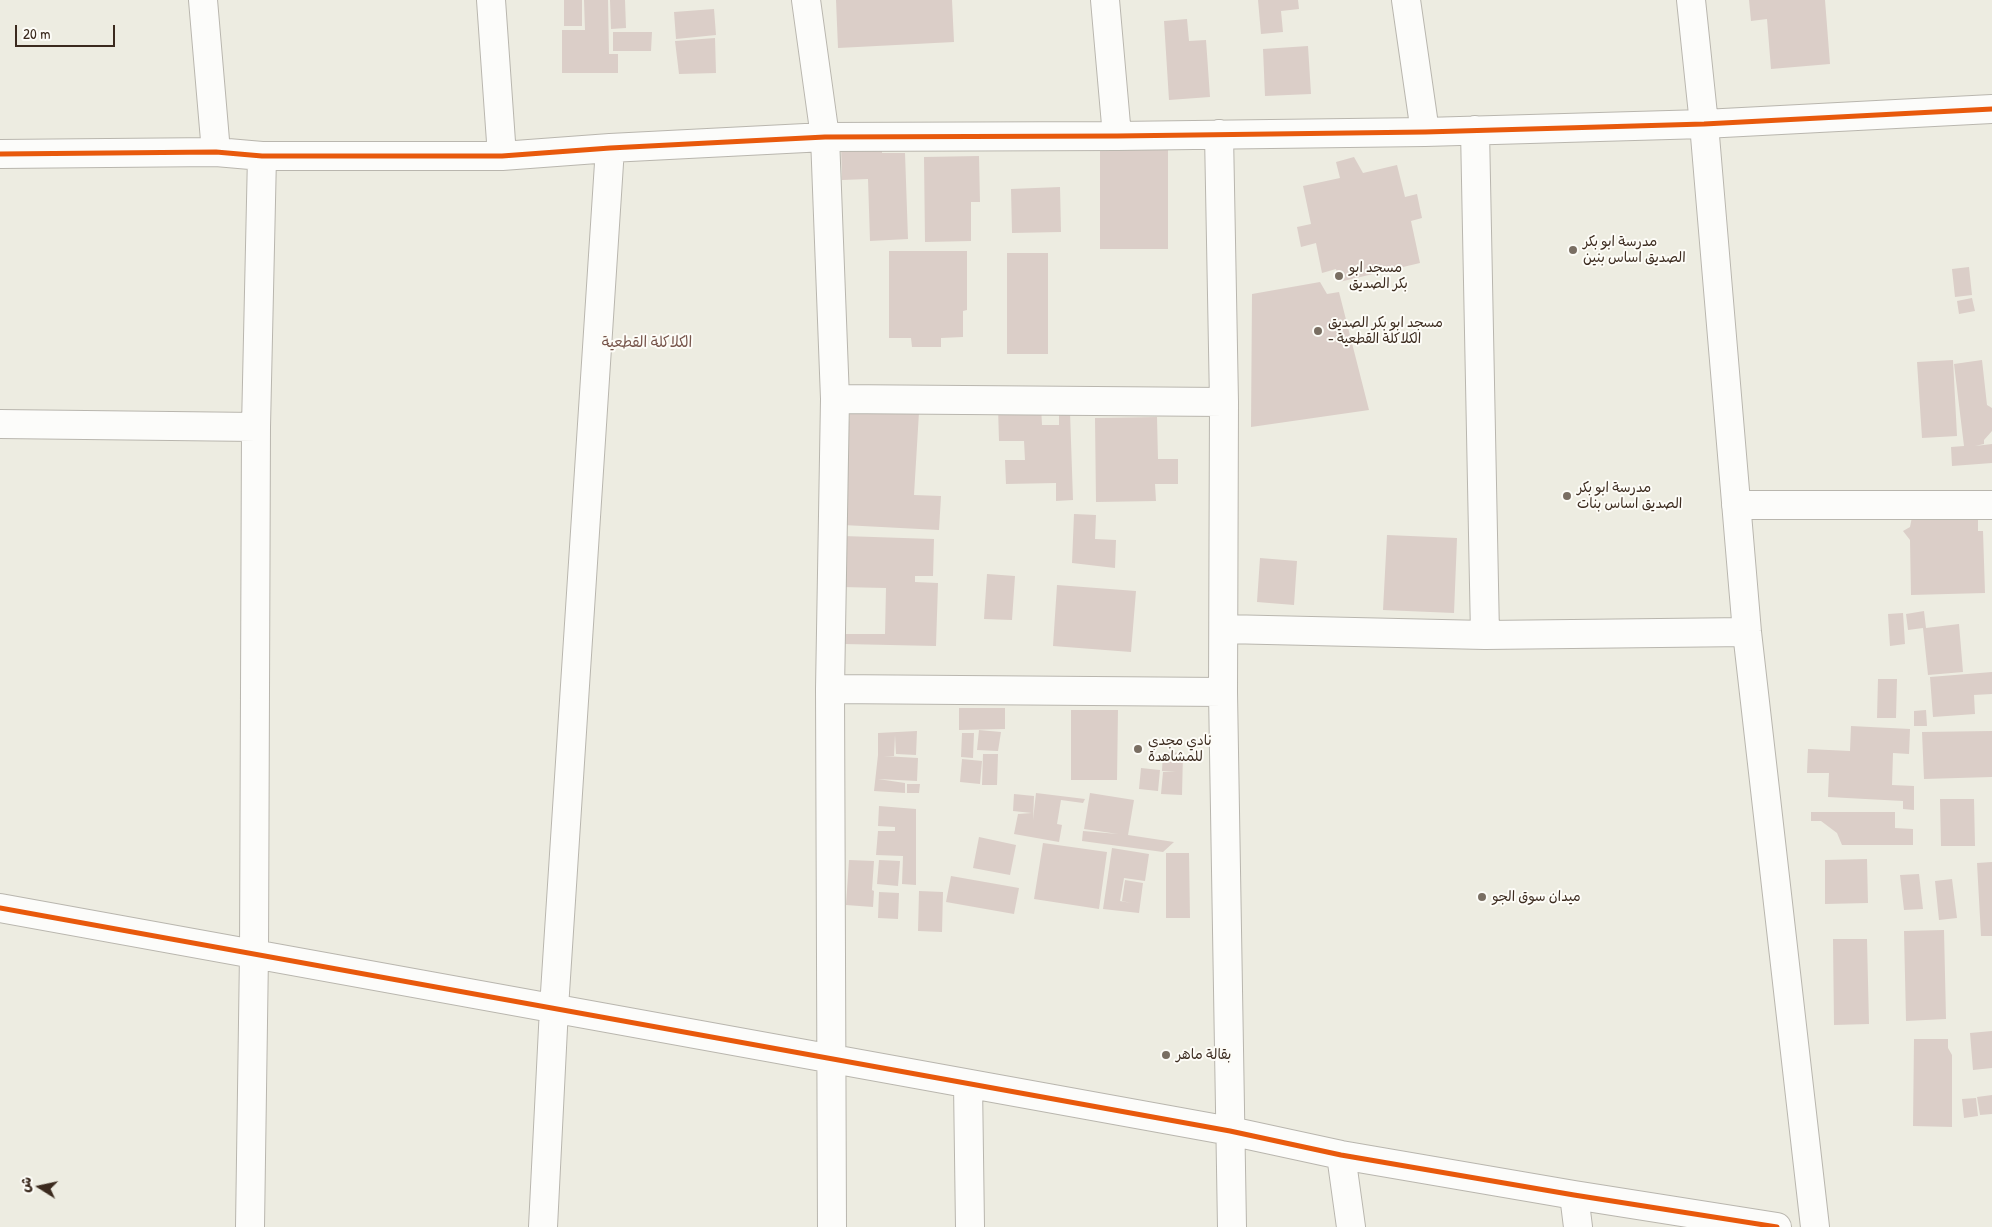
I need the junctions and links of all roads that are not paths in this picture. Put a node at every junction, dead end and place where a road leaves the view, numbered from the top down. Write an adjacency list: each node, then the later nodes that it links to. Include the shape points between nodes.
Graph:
1 (203, 0): 15 (street)
2 (491, 0): 18 (street)
3 (806, 0): 13 (street)
4 (1105, 0): 12 (street)
5 (1406, 0): 10 (street)
6 (1691, 0): 8 (street)
7 (1992, 109): 8 (street)
8 (1704, 124): 9 (street); 23 (street)
9 (1475, 130): 10 (street); 27 (street)
10 (1425, 132): 11 (street)
11 (1219, 134): 12 (street); 20 (street)
12 (1118, 136): 13 (street)
13 (825, 137): 14 (street); 19 (street)
14 (610, 148): 18 (street); 32 (street)
15 (216, 152): 16 (street); 17 (street)
16 (0, 154)
17 (262, 156): 18 (street); 22 (street)
18 (502, 156)
19 (834, 398): 20 (street); 28 (street)
20 (1224, 402): 25 (street)
21 (0, 424): 22 (street)
22 (256, 426): 31 (street)
23 (1736, 505): 24 (street); 26 (street)
24 (1992, 505)
25 (1224, 629): 27 (street); 29 (street)
26 (1748, 632): 27 (street); 46 (street)
27 (1485, 635)
28 (830, 689): 29 (street); 33 (street)
29 (1223, 692): 35 (street)
30 (0, 908): 31 (street)
31 (254, 954): 32 (street); 38 (street)
32 (554, 1008): 33 (street); 39 (street)
33 (831, 1058): 34 (street); 40 (street)
34 (968, 1084): 35 (street); 41 (street)
35 (1230, 1131): 36 (street); 42 (street)
36 (1341, 1155): 37 (street); 43 (street)
37 (1574, 1195): 44 (street); 45 (street)
38 (250, 1227)
39 (543, 1227)
40 (832, 1227)
41 (970, 1227)
42 (1232, 1227)
43 (1351, 1227)
44 (1578, 1227)
45 (1777, 1227)
46 (1815, 1227)

